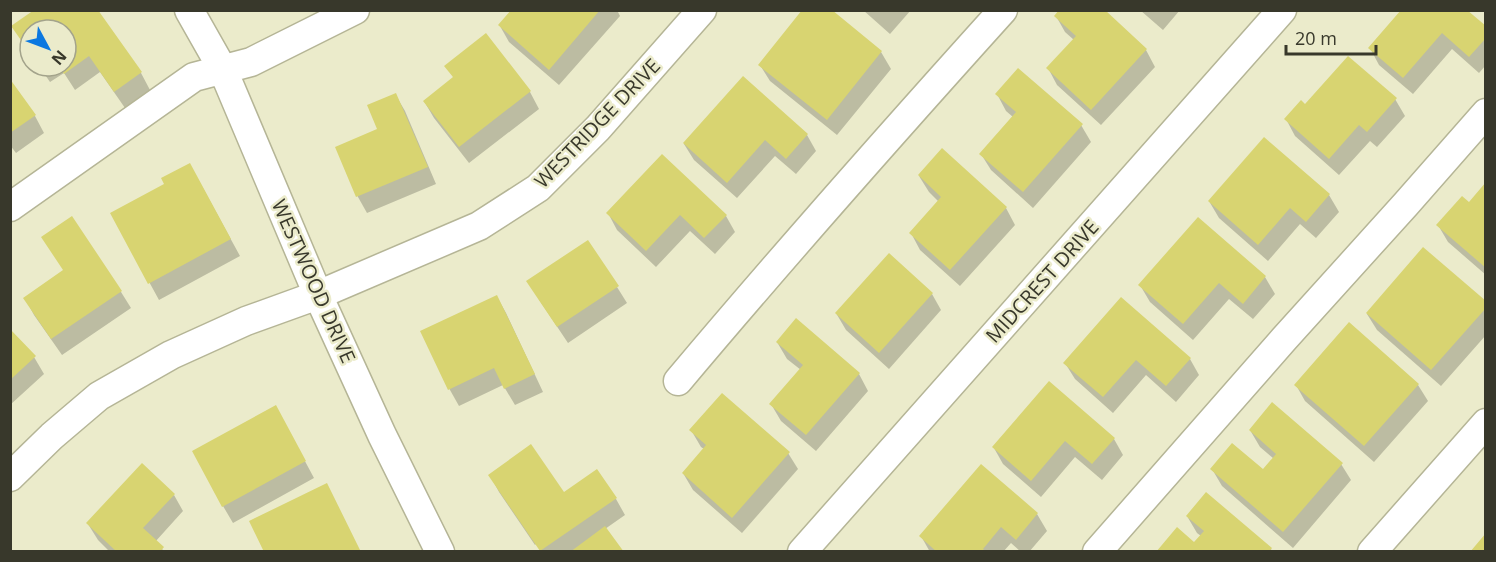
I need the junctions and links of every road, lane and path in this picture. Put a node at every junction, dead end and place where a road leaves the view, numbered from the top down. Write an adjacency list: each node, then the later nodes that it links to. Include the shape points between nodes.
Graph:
1 (189, 10): 6 (street, WESTWOOD DRIVE)
2 (355, 10): 6 (street, via 250,62)
3 (702, 10): 9 (street, WESTRIDGE DRIVE, via 598,128 538,188 479,226)
4 (1003, 10): 10 (street)
5 (1282, 10): 14 (street, MIDCREST DRIVE)
6 (223, 70): 8 (street, via 194,77); 9 (street, WESTWOOD DRIVE)
7 (1485, 113): 15 (street)
8 (10, 207)
9 (318, 295): 12 (street, WESTRIDGE DRIVE, via 246,321 171,355 99,396); 13 (street, WESTWOOD DRIVE)
10 (678, 381)
11 (1485, 423): 16 (street)
12 (10, 477)
13 (440, 552)
14 (802, 552)
15 (1097, 552)
16 (1372, 552)

